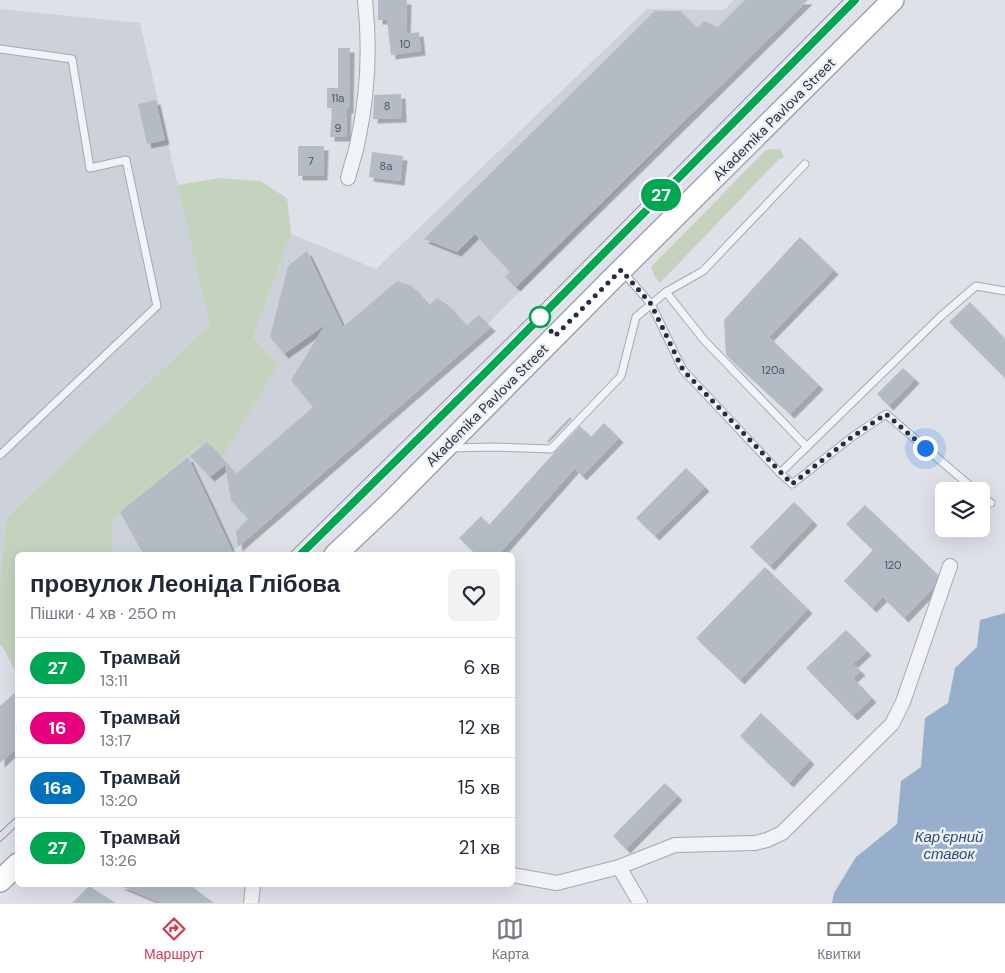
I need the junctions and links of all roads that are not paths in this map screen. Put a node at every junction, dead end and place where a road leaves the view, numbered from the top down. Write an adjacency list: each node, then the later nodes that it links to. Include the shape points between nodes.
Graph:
1 (365, 0): 5 (street, via 367,78 358,141)
2 (893, 0): 6 (main road, Akademika Pavlova Street)
3 (0, 49): 12 (lane, via 72,59 90,168 126,160 157,306)
4 (804, 164): 8 (lane, via 703,271)
5 (348, 178)
6 (621, 270): 9 (lane); 11 (main road, Akademika Pavlova Street)
7 (1005, 291): 10 (lane, via 976,286)
8 (666, 292): 9 (lane); 10 (lane, via 704,340)
9 (651, 304): 11 (lane, via 636,317 621,376 551,449); 13 (lane, via 683,370)
10 (807, 447): 13 (lane)
11 (444, 449): 15 (main road, Akademika Pavlova Street)
12 (0, 455)
13 (780, 473): 14 (lane, via 792,484 886,414)
14 (965, 482)
15 (338, 552)
16 (950, 566): 17 (street, via 903,702 892,724 782,833 755,843 675,845)
17 (619, 866): 19 (street, via 557,883); 23 (street)
18 (15, 867): 20 (main road)
19 (515, 876)
20 (0, 881)
21 (252, 887): 22 (street)
22 (251, 903)
23 (640, 903)

